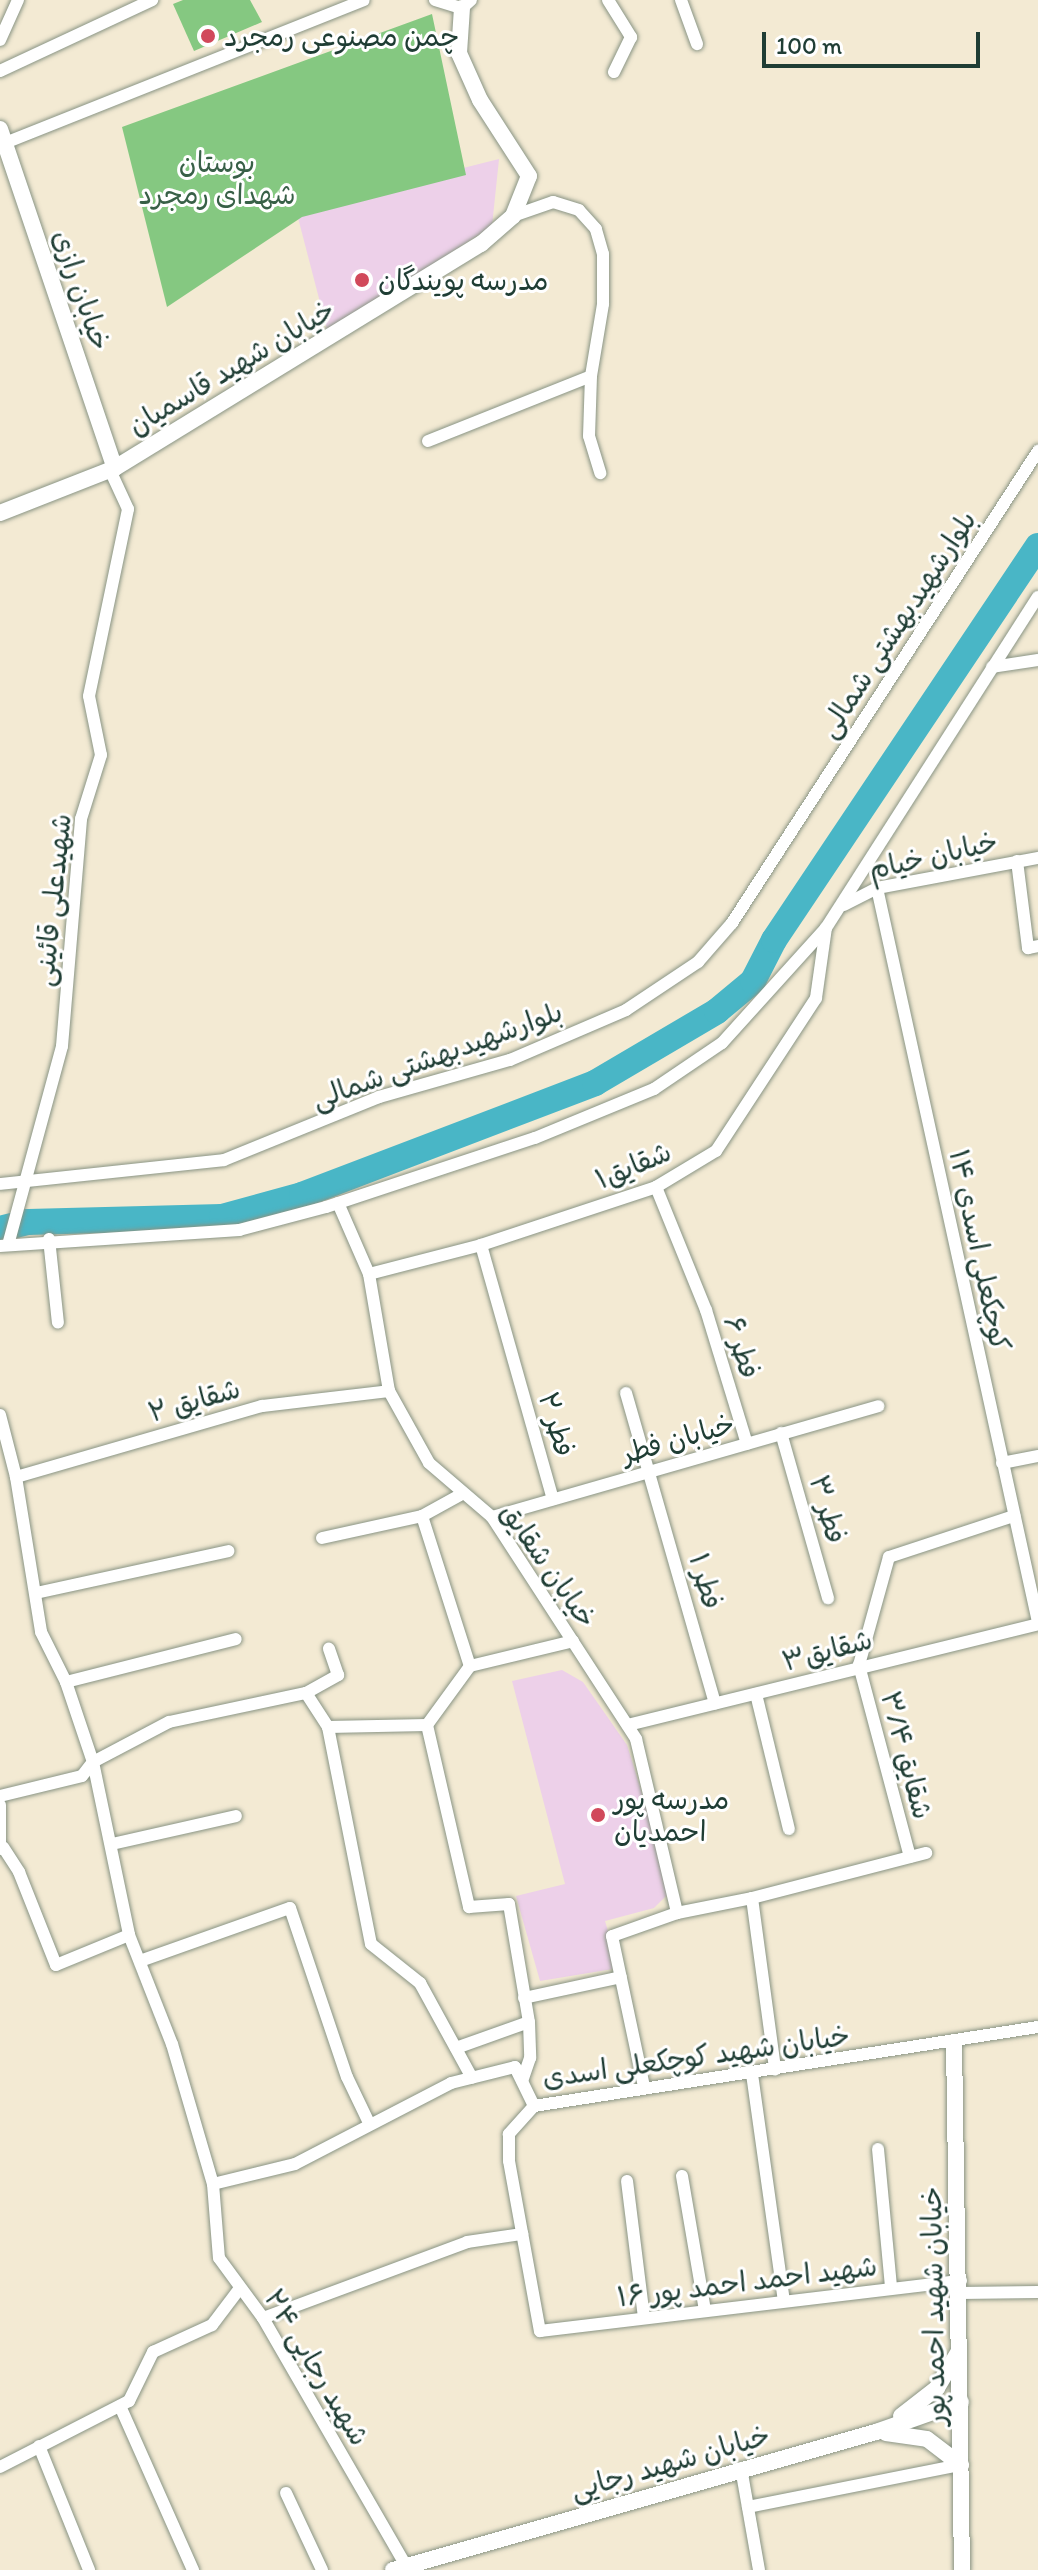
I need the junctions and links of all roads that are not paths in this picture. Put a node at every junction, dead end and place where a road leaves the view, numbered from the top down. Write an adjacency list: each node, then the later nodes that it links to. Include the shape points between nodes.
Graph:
1 (18, 0): 8 (street)
2 (152, 0): 10 (street)
3 (364, 0): 12 (street)
4 (435, 0): 7 (street)
5 (608, 0): 11 (street, via 631,37)
6 (681, 0): 9 (street)
7 (466, 4): 13 (street, خیابان شهید قاسمیان, via 459,53 480,100 529,176)
8 (0, 40)
9 (697, 44)
10 (0, 71)
11 (614, 72)
12 (2, 136): 17 (street, خیابان رازی)
13 (513, 216): 14 (street, via 553,202 579,210 596,229 603,254 603,304); 17 (street, خیابان شهید قاسمیان, via 481,244)
14 (591, 376): 15 (street); 18 (street, via 589,436)
15 (428, 441)
16 (1038, 451): 29 (street, بلوارشهیدبهشتی شمالی, via 732,923 698,962 626,1010 510,1060 379,1097 224,1160)
17 (112, 469): 19 (street, خیابان شهید قاسمیان); 29 (street, شهیدعلی قائینی, via 128,509 89,696 101,755 81,819 62,1046)
18 (600, 473)
19 (0, 513)
20 (1038, 597): 22 (street)
21 (1038, 660): 22 (street)
22 (992, 667): 26 (street)
23 (1038, 858): 24 (street, خیابان خیام)
24 (1017, 861): 25 (street, خیابان خیام); 28 (street)
25 (877, 888): 26 (street, خیابان خیام); 45 (street, کوچکعلی اسدی ۱۴)
26 (841, 906): 27 (street)
27 (826, 928): 31 (street, شقایق۱, via 816,998 791,1037 716,1151); 32 (street, via 722,1043 654,1089 535,1138)
28 (1033, 947)
29 (28, 1181): 30 (street, بلوارشهیدبهشتی شمالی); 34 (street, شهیدعلی قائینی)
30 (0, 1184)
31 (656, 1187): 35 (street, شقایق۱); 43 (street, فطر ۶, via 706,1310)
32 (338, 1203): 33 (street, via 239,1230); 36 (street, خیابان شقایق)
33 (49, 1239): 34 (street); 37 (street)
34 (4, 1245)
35 (481, 1245): 36 (street, شقایق۱); 49 (street, فطر ۲)
36 (369, 1274): 38 (street, خیابان شقایق)
37 (58, 1323)
38 (389, 1391): 47 (street, شقایق ۲, via 262,1406); 48 (street, خیابان شقایق, via 429,1463)
39 (626, 1393): 46 (street, فطر ۱)
40 (878, 1406): 42 (street, خیابان فطر)
41 (0, 1415): 47 (street, شهید رجایی ۲۴)
42 (781, 1433): 43 (street, خیابان فطر); 56 (street, فطر ۳)
43 (747, 1444): 46 (street, خیابان فطر)
44 (1038, 1456): 45 (street)
45 (1002, 1463): 51 (street, کوچکعلی اسدی ۱۴)
46 (650, 1471): 49 (street, خیابان فطر); 66 (street, فطر ۱)
47 (16, 1477): 55 (street, شهید رجایی ۲۴)
48 (460, 1495): 50 (street); 52 (street, خیابان شقایق)
49 (553, 1499): 52 (street, خیابان فطر)
50 (422, 1516): 53 (street); 62 (street)
51 (1014, 1516): 57 (street, کوچکعلی اسدی ۱۴); 61 (street, via 889,1557)
52 (492, 1517): 59 (street, خیابان شقایق)
53 (322, 1538)
54 (228, 1551): 55 (street)
55 (36, 1593): 63 (street, شهید رجایی ۲۴, via 41,1632)
56 (828, 1598)
57 (1038, 1623): 61 (street, شقایق۳)
58 (236, 1639): 63 (street)
59 (573, 1641): 62 (street); 68 (street, خیابان شقایق)
60 (329, 1649): 64 (street, via 338,1675)
61 (859, 1665): 65 (street, شقایق۳); 78 (street, شقایق ۳/۴)
62 (470, 1666): 67 (street)
63 (66, 1682): 70 (street, شهید رجایی ۲۴)
64 (306, 1693): 69 (street); 70 (street, via 169,1722)
65 (756, 1694): 66 (street, شقایق۳); 74 (street)
66 (715, 1704): 68 (street, شقایق۳)
67 (427, 1725): 69 (street); 84 (street, via 469,1907 509,1904)
68 (628, 1725): 80 (street, خیابان شقایق, via 636,1739)
69 (328, 1727): 88 (street, via 371,1944 420,1983)
70 (93, 1762): 71 (street, via 82,1776); 76 (street, شهید رجایی ۲۴)
71 (0, 1796)
72 (0, 1805): 75 (street)
73 (236, 1816): 76 (street)
74 (789, 1829)
75 (2, 1842): 81 (street, via 56,1965)
76 (112, 1844): 81 (street, شهید رجایی ۲۴)
77 (926, 1853): 78 (street)
78 (910, 1857): 79 (street)
79 (752, 1898): 80 (street); 89 (street)
80 (677, 1913): 83 (street, via 612,1936)
81 (129, 1935): 82 (street, شهید رجایی ۲۴)
82 (140, 1961): 95 (street, via 290,1908 347,2077); 99 (street, شهید رجایی ۲۴, via 172,2044)
83 (621, 1977): 84 (street); 93 (street)
84 (524, 1998): 85 (street)
85 (529, 2022): 88 (street); 92 (street, via 530,2058)
86 (1038, 2027): 87 (street, خیابان شهید کوچکعلی اسدی)
87 (954, 2042): 89 (street, خیابان شهید کوچکعلی اسدی); 102 (street, خیابان شهید احمد پور)
88 (456, 2048): 91 (street)
89 (775, 2069): 90 (street, خیابان شهید کوچکعلی اسدی)
90 (752, 2074): 93 (street, خیابان شهید کوچکعلی اسدی); 105 (street)
91 (472, 2078): 92 (street, خیابان شهید کوچکعلی اسدی, via 515,2067); 95 (street, خیابان شهید کوچکعلی اسدی)
92 (522, 2081): 94 (street, خیابان شهید کوچکعلی اسدی)
93 (644, 2087): 94 (street, خیابان شهید کوچکعلی اسدی)
94 (534, 2106): 100 (street, via 509,2134)
95 (369, 2123): 99 (street, خیابان شهید کوچکعلی اسدی, via 295,2164)
96 (878, 2149): 101 (street)
97 (682, 2176): 106 (street)
98 (627, 2181): 108 (street)
99 (213, 2184): 103 (street, شهید رجایی ۲۴, via 219,2258)
100 (522, 2234): 107 (street, via 467,2242); 108 (street, شهید احمد احمد پور ۱۶, via 540,2331)
101 (891, 2287): 102 (street, شهید احمد احمد پور ۱۶); 105 (street, شهید احمد احمد پور ۱۶)
102 (960, 2287): 104 (street, شهید احمد احمد پور ۱۶); 109 (street, خیابان شهید احمد پور)
103 (240, 2288): 107 (street, شهید رجایی ۲۴); 111 (street, via 212,2325 153,2352 129,2401)
104 (1038, 2292)
105 (784, 2301): 106 (street, شهید احمد احمد پور ۱۶)
106 (705, 2310): 108 (street, شهید احمد احمد پور ۱۶)
107 (263, 2318): 119 (street, شهید رجایی ۲۴)
108 (644, 2318)
109 (960, 2348): 110 (street, خیابان شهید احمد پور); 112 (street, via 926,2400)
110 (961, 2402): 112 (street, خیابان شهید رجایی); 114 (street, خیابان شهید احمد پور)
111 (120, 2406): 113 (street); 121 (street)
112 (876, 2432): 114 (street, via 927,2439); 116 (street, خیابان شهید رجایی)
113 (39, 2446): 115 (street); 120 (street)
114 (961, 2465): 118 (street); 124 (street, خیابان شهید احمد پور)
115 (0, 2467)
116 (741, 2468): 118 (street); 119 (street, خیابان شهید رجایی)
117 (286, 2493): 122 (street)
118 (748, 2507): 123 (street)
119 (400, 2568)
120 (89, 2570)
121 (193, 2570)
122 (322, 2570)
123 (759, 2570)
124 (962, 2570)

